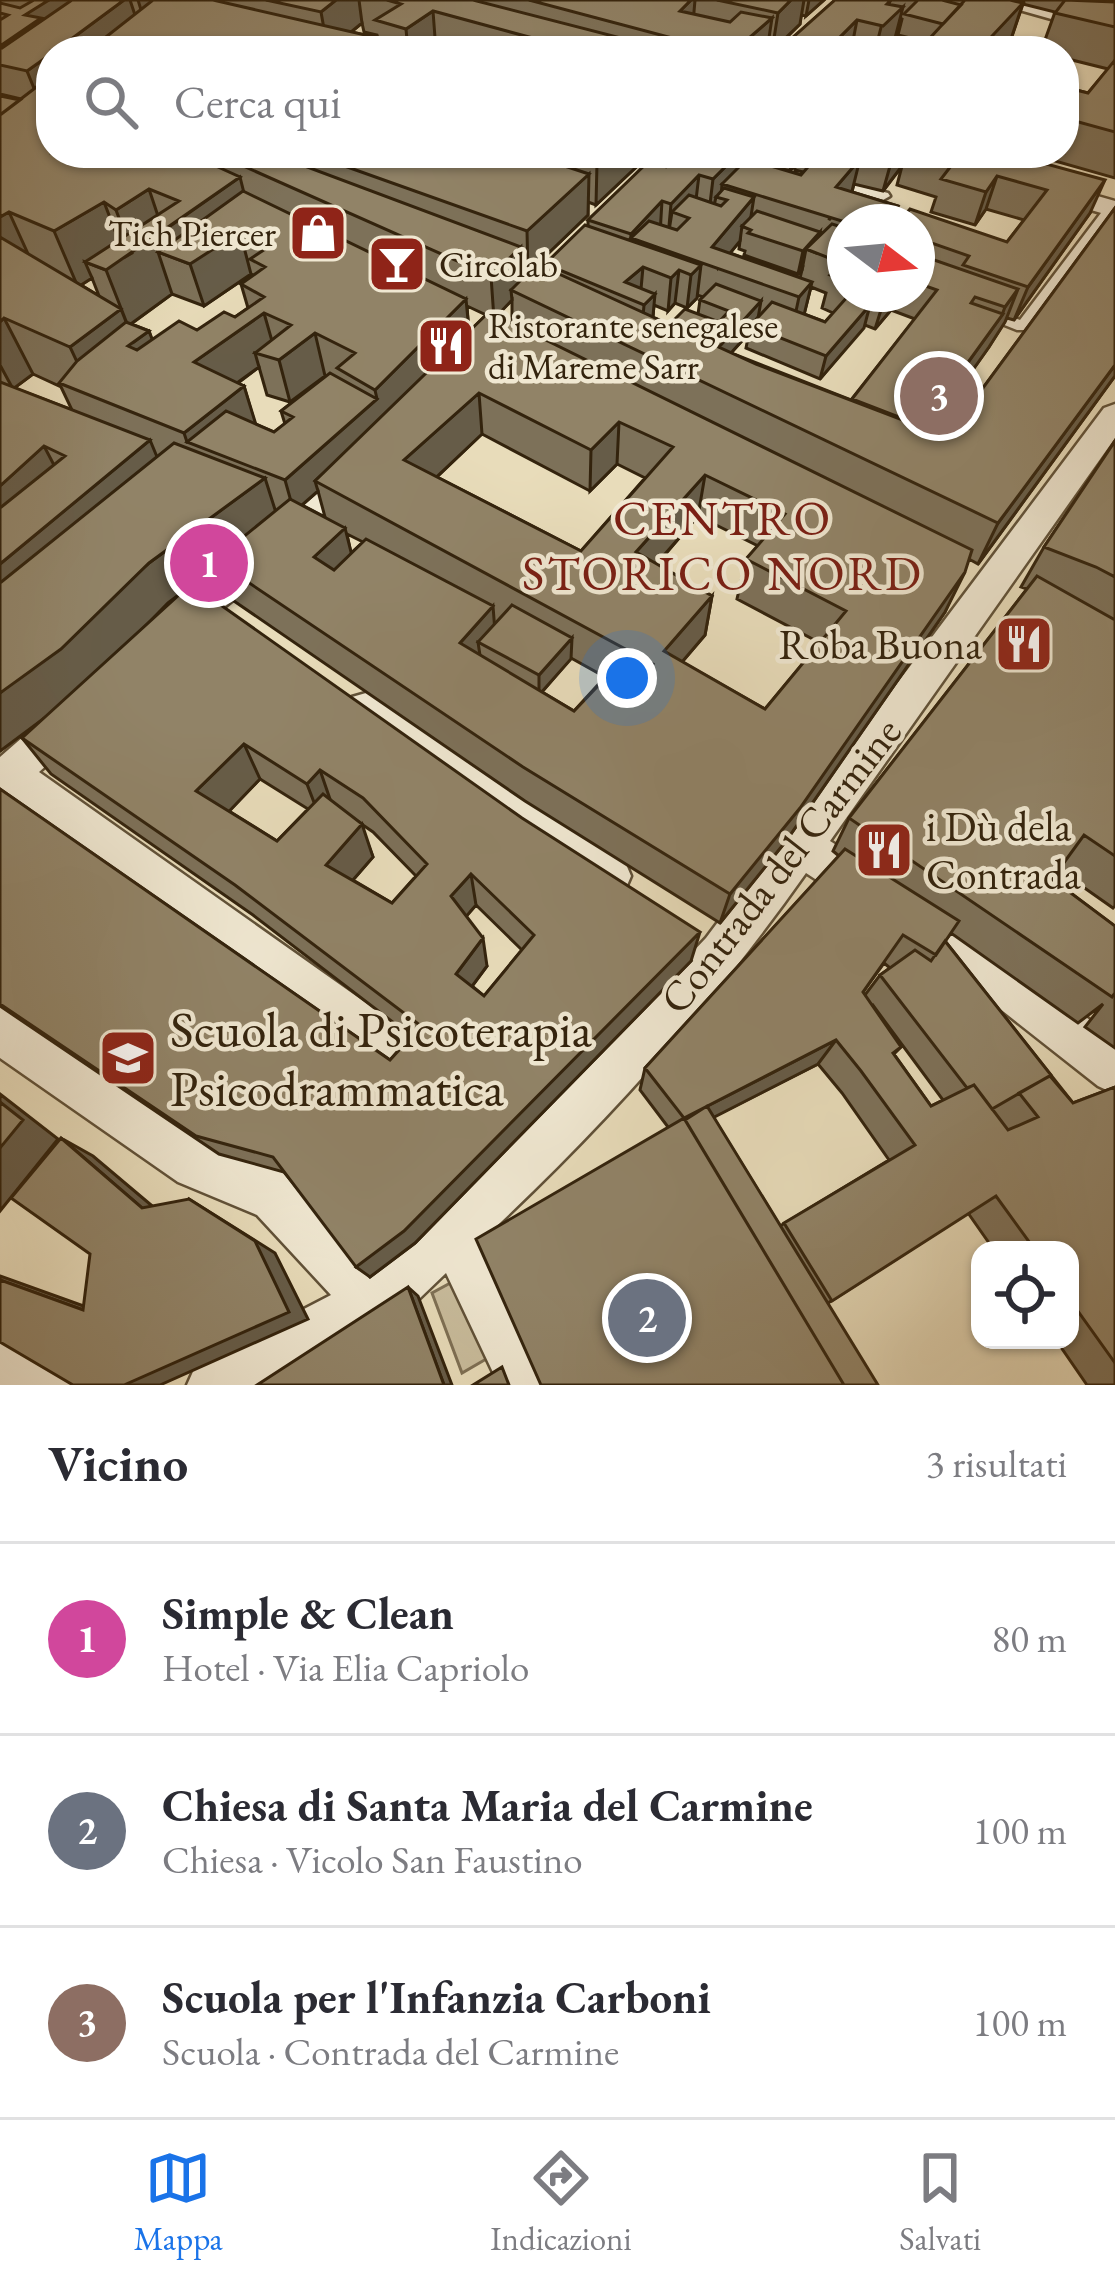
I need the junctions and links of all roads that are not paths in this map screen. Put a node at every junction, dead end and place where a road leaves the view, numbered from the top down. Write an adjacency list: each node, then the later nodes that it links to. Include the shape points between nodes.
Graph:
1 (994, 0): 2 (street)
2 (1115, 31)
3 (814, 179): 5 (lane)
4 (1027, 184): 6 (street)
5 (883, 196)
6 (1113, 209): 7 (lane, via 1023,327)
7 (959, 303)
8 (1115, 415): 12 (street, Contrada del Carmine)
9 (380, 448): 11 (street)
10 (263, 509): 11 (street)
11 (312, 531): 13 (street)
12 (968, 582): 14 (street); 20 (street, Contrada del Carmine)
13 (207, 599): 15 (street); 16 (street)
14 (1022, 611)
15 (245, 625)
16 (141, 657)
17 (340, 691): 21 (street)
18 (92, 701): 19 (street)
19 (4, 778): 23 (street)
20 (804, 848): 24 (street, via 949,941); 25 (street, Contrada del Carmine, via 703,941)
21 (646, 902)
22 (0, 1029): 26 (street, via 196,1164 275,1196)
23 (414, 1066)
24 (1115, 1069)
25 (452, 1228): 26 (street, Contrada del Carmine); 30 (street)
26 (375, 1302): 29 (street, Contrada del Carmine)
27 (0, 1354): 28 (street)
28 (56, 1385)
29 (215, 1385)
30 (529, 1385)

